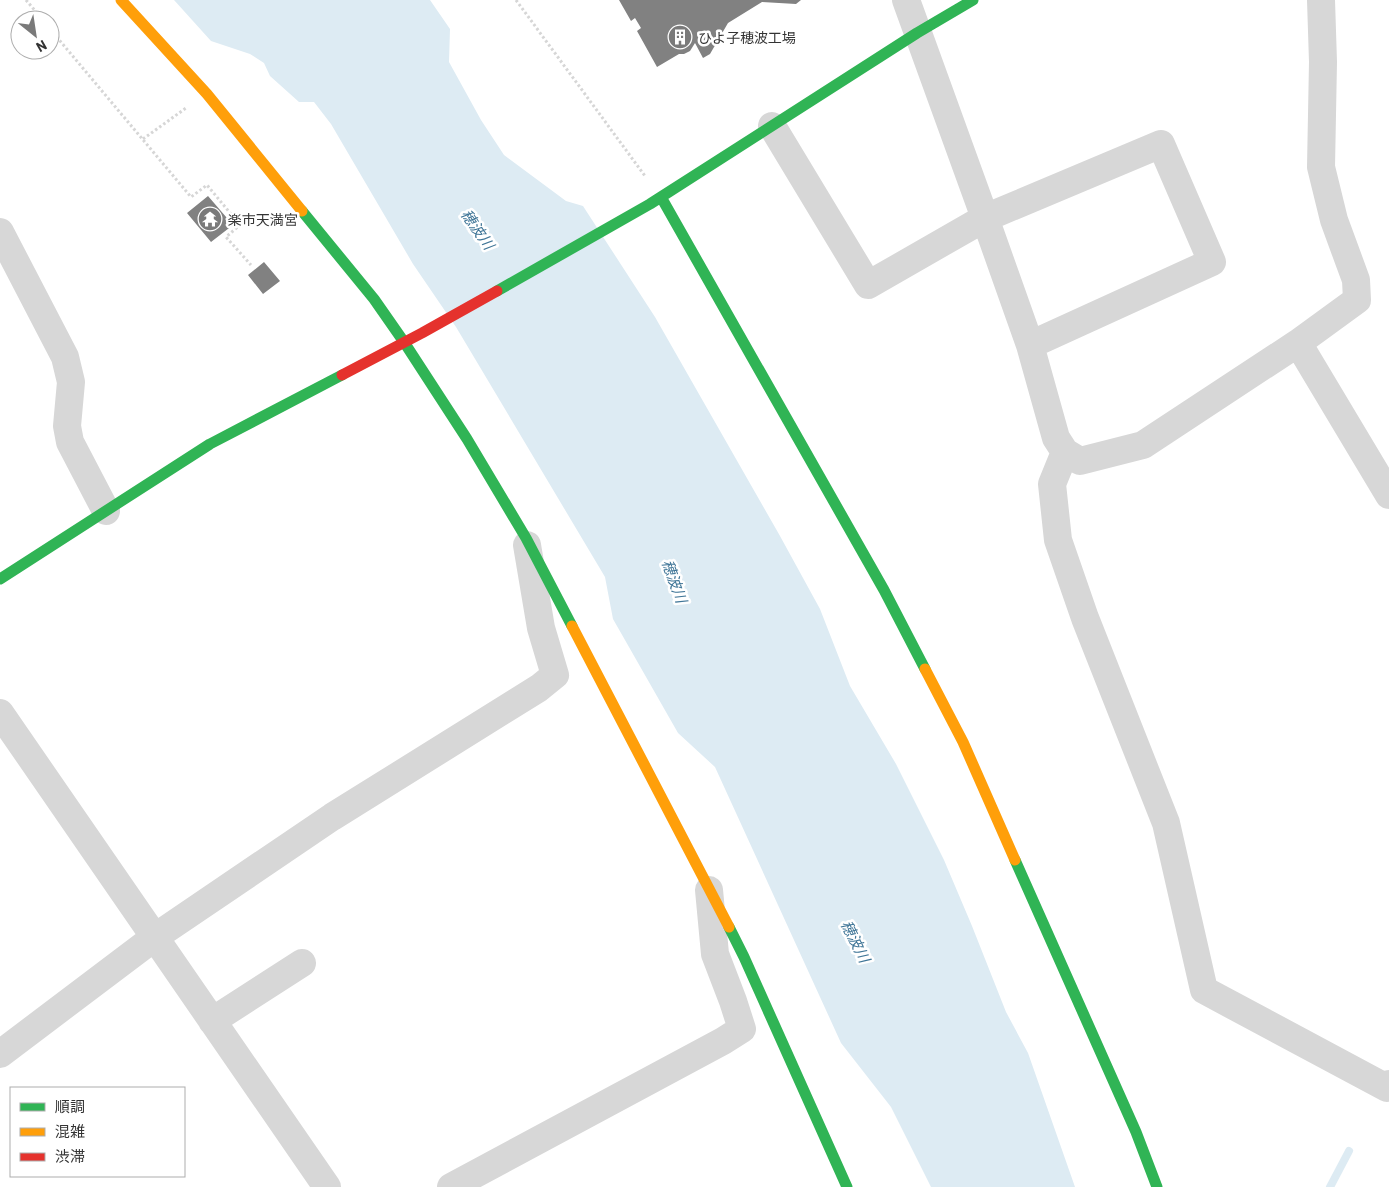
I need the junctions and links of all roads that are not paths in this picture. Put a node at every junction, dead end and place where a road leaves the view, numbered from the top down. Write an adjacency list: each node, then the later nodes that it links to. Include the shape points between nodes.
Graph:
1 (121, 0): 10 (street, via 207,94 374,299)
2 (906, 0): 5 (street)
3 (973, 0): 5 (street)
4 (1321, 0): 11 (street, via 1321,167 1334,220 1356,280 1357,300)
5 (917, 33): 6 (street); 8 (street)
6 (772, 126): 7 (street); 8 (street, via 868,286)
7 (660, 197): 10 (street); 28 (street, via 884,590 963,742 1117,1088)
8 (985, 218): 12 (street); 12 (street, via 1161,144 1212,262)
9 (0, 232): 15 (street, via 65,357 71,382 67,426 70,442)
10 (404, 342): 15 (street, via 210,444); 16 (street)
11 (1298, 343): 13 (street, via 1143,445 1080,461); 14 (street)
12 (1030, 346): 13 (street, via 1056,438)
13 (1065, 452): 24 (street, via 1052,484 1058,540 1166,823 1204,990 1387,1088)
14 (1389, 495)
15 (106, 511): 17 (street)
16 (526, 538): 19 (street); 20 (street, via 541,628 555,675 332,817)
17 (0, 579)
18 (0, 713): 20 (street)
19 (709, 890): 26 (street, via 715,954 742,1029); 27 (street, via 744,957)
20 (155, 937): 22 (street); 23 (street)
21 (302, 963): 22 (street)
22 (212, 1021): 25 (street)
23 (0, 1054)
24 (1389, 1084)
25 (328, 1187)
26 (451, 1187)
27 (847, 1187)
28 (1157, 1187)

